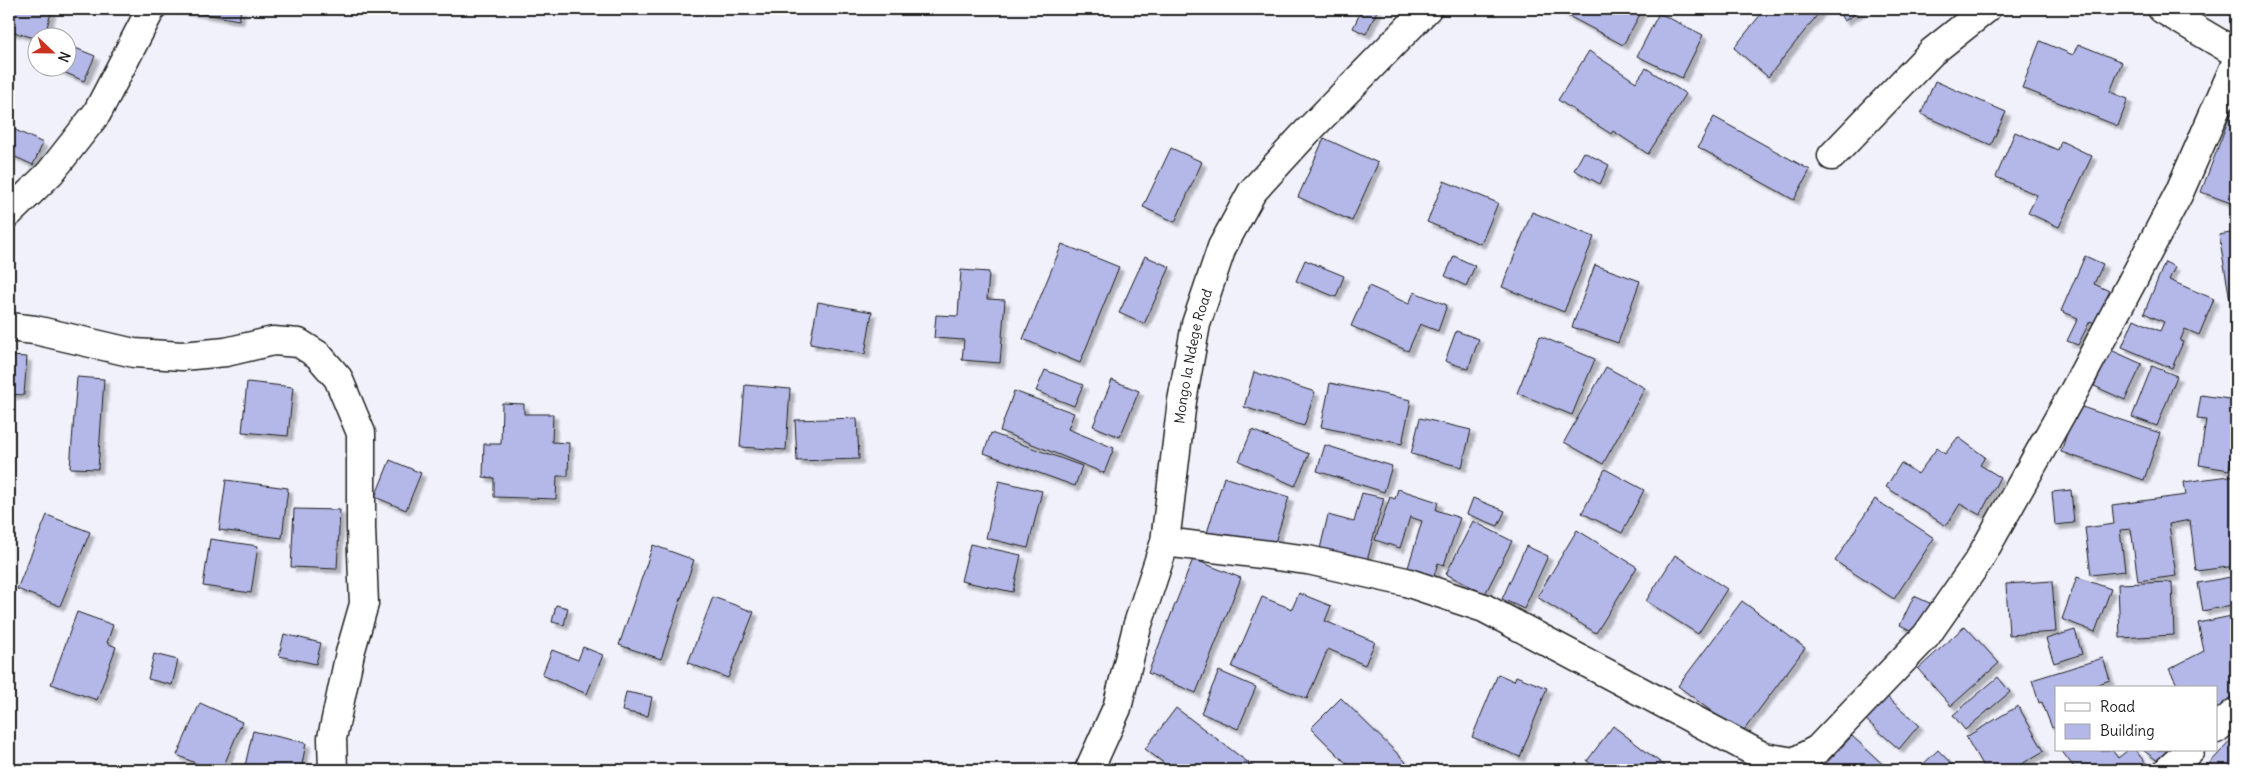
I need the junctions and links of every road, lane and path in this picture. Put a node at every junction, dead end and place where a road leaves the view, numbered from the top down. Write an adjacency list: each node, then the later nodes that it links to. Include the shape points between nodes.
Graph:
1 (151, 9): 8 (street, via 97,114 50,174)
2 (1426, 9): 10 (street, Mongo la Ndege Road, via 1252,192 1222,246 1196,324 1182,400)
3 (1986, 9): 7 (street, via 1932,52)
4 (2162, 9): 5 (street)
5 (2236, 53)
6 (2236, 63): 10 (street, via 2179,193 2074,392 1979,560 1926,636 1818,749 1794,762 1764,757 1484,608 1406,582 1308,560)
7 (1832, 156)
8 (9, 213)
9 (9, 327): 14 (street, via 134,353 182,356 226,352 273,341 299,343 318,355 338,378 361,433 364,604 332,738)
10 (1165, 542): 15 (street, Mongo la Ndege Road, via 1137,627 1117,708)
11 (2236, 712): 12 (street)
12 (2218, 727)
13 (2188, 752): 16 (street)
14 (333, 770)
15 (1089, 770)
16 (2168, 770)

